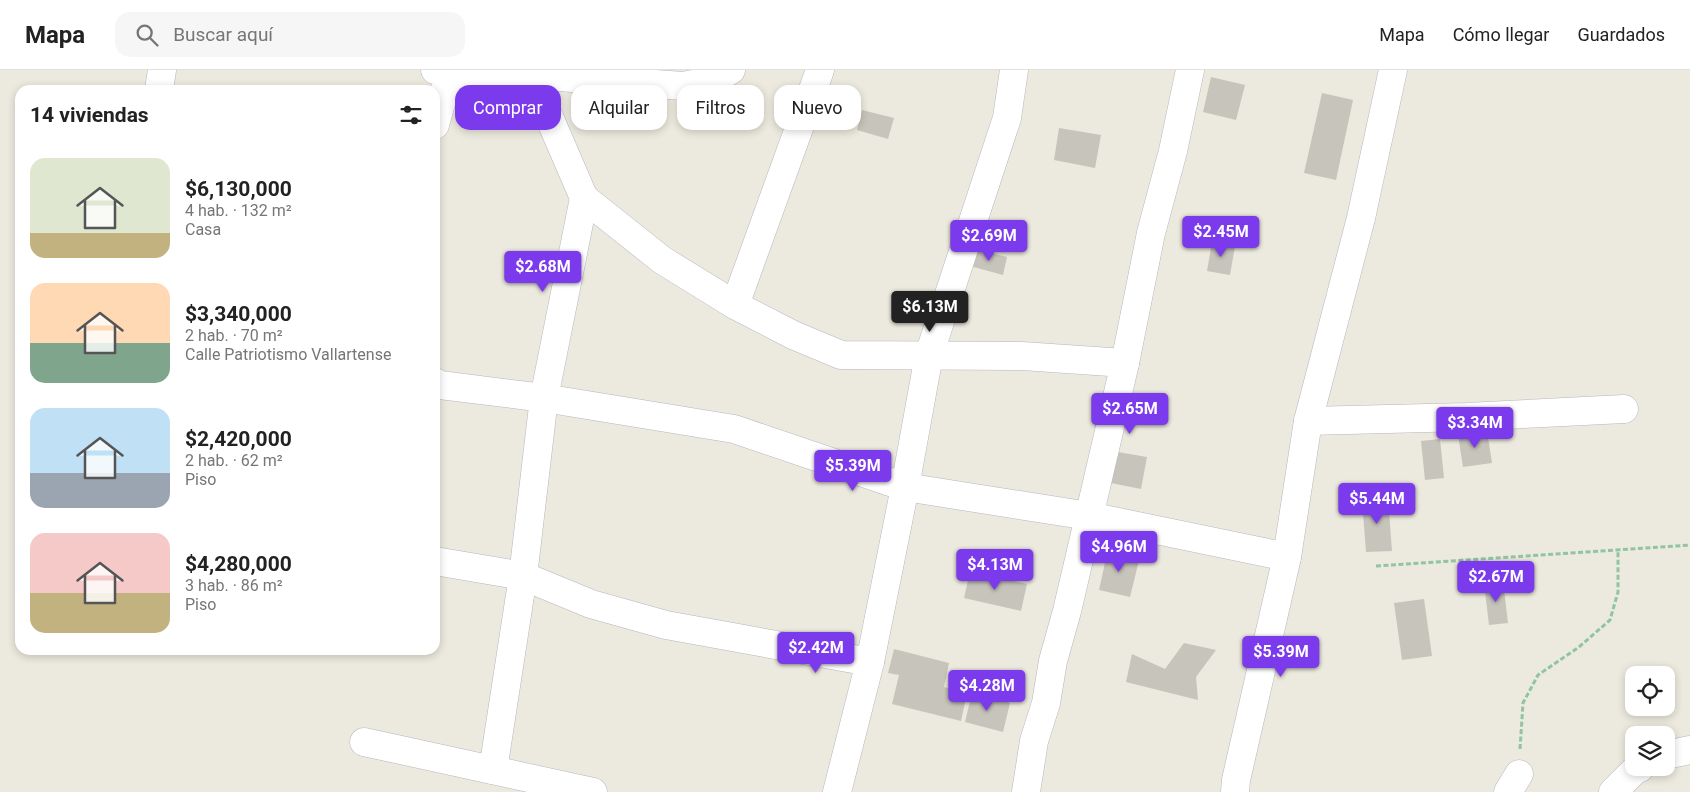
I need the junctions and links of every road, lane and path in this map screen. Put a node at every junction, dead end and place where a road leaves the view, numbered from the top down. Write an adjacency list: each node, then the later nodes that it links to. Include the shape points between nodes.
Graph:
1 (162, 70): 9 (street)
2 (731, 70): 8 (street, via 713,80 683,86)
3 (820, 70): 12 (street)
4 (1014, 70): 13 (street, via 1007,118)
5 (1190, 70): 14 (street, via 1151,234)
6 (1393, 70): 18 (street, via 1360,218)
7 (442, 72): 8 (street); 10 (street)
8 (531, 75): 11 (street)
9 (160, 85)
10 (440, 87)
11 (584, 198): 12 (street, via 662,260); 16 (street)
12 (735, 305): 13 (street, via 841,355)
13 (929, 354): 14 (street); 19 (street)
14 (1125, 363): 20 (street)
15 (440, 385): 16 (street)
16 (544, 398): 19 (street, via 734,429); 26 (street)
17 (1624, 409): 18 (street, via 1467,417)
18 (1308, 420): 23 (street)
19 (905, 487): 20 (street); 27 (street)
20 (1089, 516): 23 (street); 36 (street, via 1046,703 1034,741)
21 (1690, 545): 22 (path)
22 (1618, 550): 25 (path); 33 (path, via 1618,592 1610,620 1579,647 1538,675 1523,703)
23 (1287, 557): 37 (street)
24 (440, 562): 26 (street)
25 (1376, 566)
26 (522, 576): 27 (street, via 591,604 666,626); 31 (street)
27 (870, 662): 35 (street)
28 (364, 742): 31 (street)
29 (1690, 750): 30 (street)
30 (1675, 753)
31 (494, 770): 34 (street)
32 (1629, 776): 38 (street)
33 (1514, 783)
34 (593, 792)
35 (837, 792)
36 (1026, 792)
37 (1235, 792)
38 (1613, 792)

